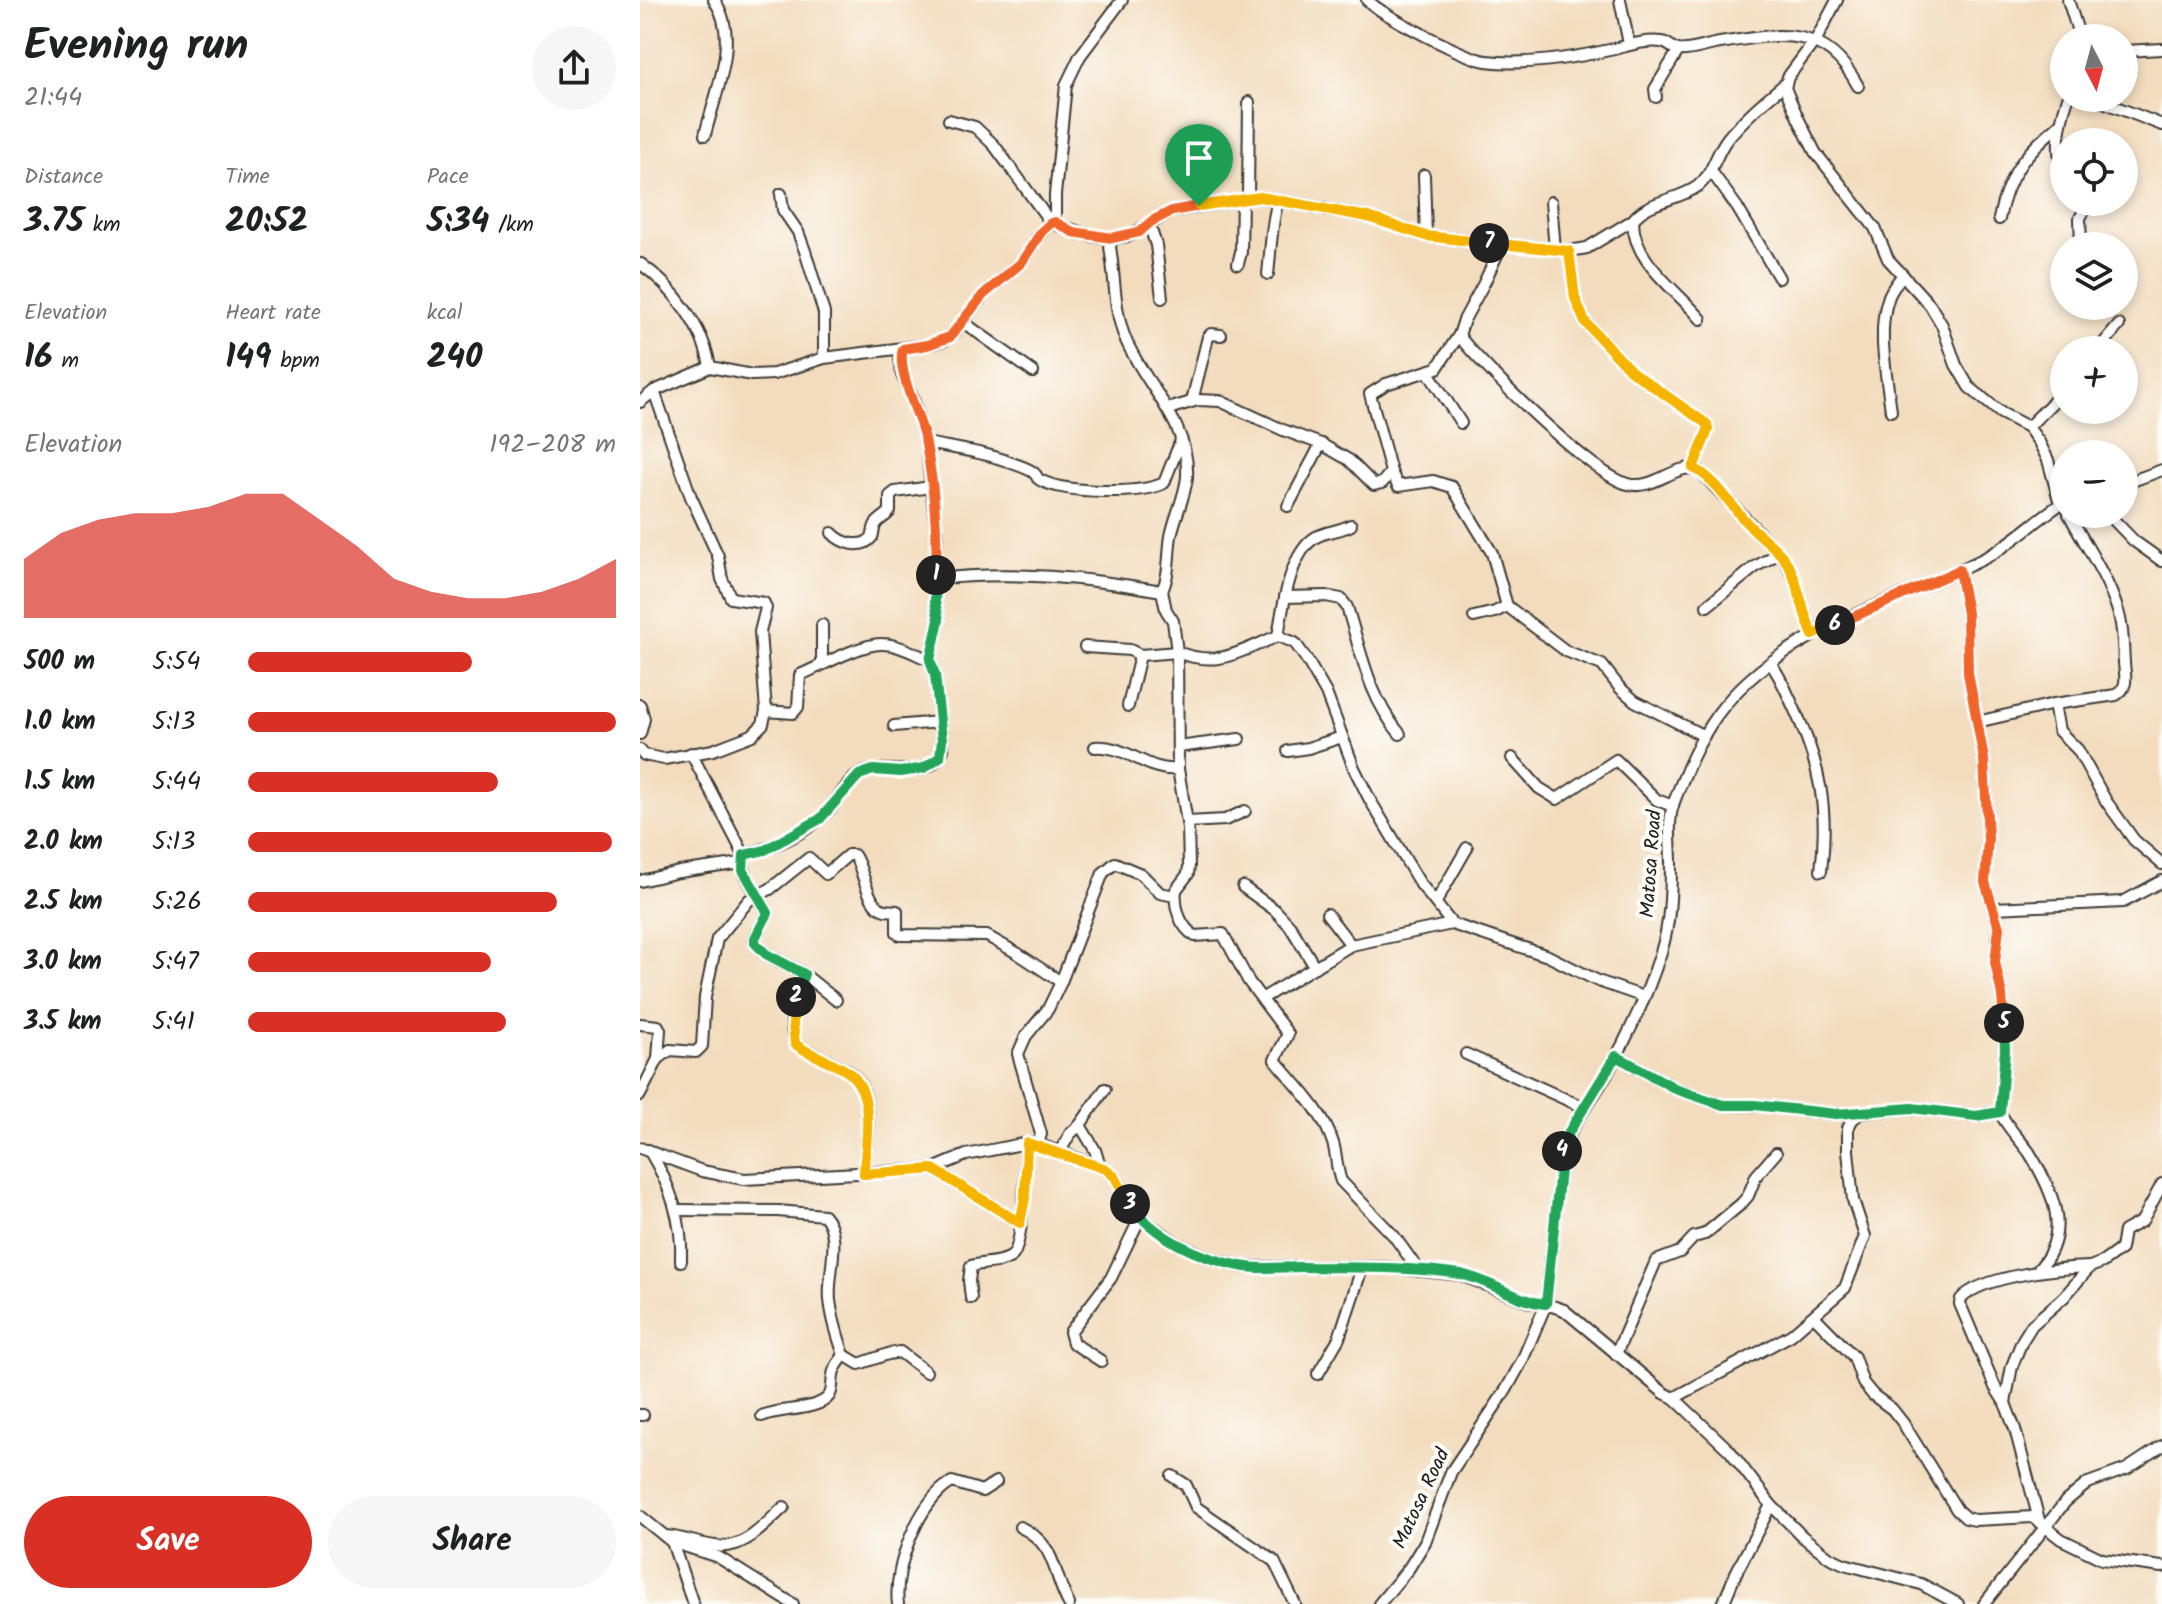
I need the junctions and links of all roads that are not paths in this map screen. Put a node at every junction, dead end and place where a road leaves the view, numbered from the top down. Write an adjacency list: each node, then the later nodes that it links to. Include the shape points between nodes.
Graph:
1 (714, 0): 23 (street, via 723,12 726,44)
2 (1122, 0): 32 (street, via 1080,56 1066,85)
3 (1367, 0): 9 (street, via 1393,20 1483,61 1549,59)
4 (1620, 0): 9 (street)
5 (1837, 0): 8 (street)
6 (2068, 0): 7 (street)
7 (2076, 24)
8 (1813, 41): 12 (street, via 1776,37); 13 (street); 14 (street, via 1842,60)
9 (1629, 44): 12 (street, via 1661,42)
10 (2162, 49): 11 (street)
11 (2138, 50)
12 (1678, 51): 15 (street, via 1655,89)
13 (1785, 84): 24 (street, via 1741,122 1716,155); 42 (street, via 1815,152 1875,228 1888,259)
14 (1858, 86)
15 (1656, 97)
16 (1249, 102): 27 (street)
17 (2063, 112): 20 (street)
18 (2129, 112): 21 (street)
19 (949, 120): 32 (street, via 975,127 994,145)
20 (2059, 125): 22 (street); 30 (street, via 2036,144 2007,182)
21 (2162, 125)
22 (2059, 128)
23 (705, 135)
24 (1711, 171): 31 (street, via 1689,192 1645,209); 43 (street)
25 (1424, 175): 34 (street)
26 (781, 194): 52 (street, via 824,313)
27 (1245, 198): 28 (street); 33 (street, via 1172,211); 40 (street)
28 (1278, 200): 34 (street, via 1368,217); 41 (street)
29 (1551, 202): 37 (street)
30 (1999, 219)
31 (1633, 220): 38 (street, via 1587,248); 45 (street, via 1632,234 1641,252)
32 (1053, 222): 35 (street, via 1073,232); 46 (street)
33 (1149, 224): 35 (street, via 1129,236); 44 (street)
34 (1426, 236): 36 (street)
35 (1112, 238): 60 (street, via 1120,323)
36 (1502, 244): 37 (street); 49 (street)
37 (1555, 250): 38 (street)
38 (1569, 251): 68 (street, via 1575,298 1585,322 1631,371 1707,424)
39 (641, 264): 53 (street, via 657,276 697,331)
40 (1238, 264)
41 (1268, 274)
42 (1903, 275): 61 (street, via 1889,295 1885,315); 63 (street, via 1942,325 1969,387)
43 (1779, 278)
44 (1162, 298)
45 (1701, 319)
46 (963, 322): 51 (street, via 945,340); 54 (street)
47 (2119, 325): 50 (street)
48 (1221, 335): 57 (street, via 1208,337)
49 (1459, 335): 55 (street, via 1445,359); 68 (street, via 1540,418 1619,480 1644,485)
50 (2110, 336)
51 (903, 349): 52 (street); 65 (street, via 902,375)
52 (824, 358): 53 (street, via 774,374)
53 (710, 367): 56 (street)
54 (1033, 372)
55 (1428, 372): 62 (street); 70 (street, via 1370,394)
56 (654, 391): 58 (street); 100 (street, via 718,556 725,590 731,598 764,603 766,608 760,632)
57 (1192, 401): 60 (street); 66 (street, via 1220,401)
58 (640, 402)
59 (2050, 405): 63 (street)
60 (1168, 409): 64 (street)
61 (1891, 411)
62 (1461, 423)
63 (2028, 427): 67 (street)
64 (1181, 440): 65 (street, via 1164,483 1132,490 1057,485 993,457); 83 (street, via 1187,476)
65 (926, 443): 72 (street)
66 (1321, 444): 70 (street, via 1349,460 1374,485); 73 (street)
67 (2050, 466)
68 (1693, 468): 79 (street)
69 (2162, 470): 71 (street)
70 (1391, 472): 85 (street, via 1400,487 1433,481 1456,491 1492,553)
71 (2138, 479)
72 (931, 487): 78 (street, via 890,496 890,511 865,543 838,539); 82 (street)
73 (1288, 506)
74 (2050, 513): 81 (street, Matosa Road, via 2009,544)
75 (1351, 525): 84 (street, via 1310,541 1295,563)
76 (2077, 528): 97 (street, via 2117,609 2126,684 2116,695)
77 (2120, 528): 80 (street)
78 (832, 533)
79 (1779, 553): 86 (street); 89 (street, via 1791,570)
80 (2162, 561)
81 (1959, 570): 89 (street, Matosa Road); 102 (street)
82 (936, 579): 83 (street, via 1042,575); 94 (street, via 939,620)
83 (1164, 586): 92 (street)
84 (1285, 597): 90 (street); 105 (street, via 1341,599 1377,701)
85 (1507, 606): 87 (street); 106 (street, via 1566,651 1602,665 1635,701)
86 (1707, 606)
87 (1474, 617)
88 (822, 625): 95 (street)
89 (1813, 635): 96 (street, Matosa Road)
90 (1278, 636): 92 (street, via 1215,660); 107 (street, via 1295,643 1307,660)
91 (1085, 647): 93 (street)
92 (1177, 652): 93 (street); 110 (street)
93 (1140, 655): 99 (street)
94 (930, 660): 95 (street, via 877,644); 101 (street)
95 (822, 664): 100 (street, via 800,675 797,710)
96 (1771, 664): 106 (street, Matosa Road, via 1725,705); 122 (street, via 1804,728 1820,775 1825,816)
97 (2054, 704): 102 (street); 121 (street, via 2059,731 2078,750 2106,801 2134,840)
98 (640, 705): 104 (street)
99 (1128, 706)
100 (766, 711): 113 (street, via 752,735)
101 (939, 722): 103 (street); 120 (street, via 940,757 924,768 859,775 820,819)
102 (1977, 722): 129 (street, via 1988,829 1985,882)
103 (894, 726)
104 (640, 734)
105 (1400, 734)
106 (1704, 736): 116 (street, Matosa Road)
107 (1342, 737): 112 (street); 128 (street, via 1380,819)
108 (1239, 739): 110 (street)
109 (1095, 747): 115 (street, via 1106,746 1166,771)
110 (1178, 747): 115 (street)
111 (640, 750): 113 (street, via 653,759)
112 (1288, 751)
113 (691, 753): 120 (street)
114 (1512, 758): 116 (street, via 1557,799 1616,760 1657,800)
115 (1178, 769): 118 (street)
116 (1673, 806): 136 (street, Matosa Road, via 1665,936)
117 (1245, 811): 118 (street, via 1225,820)
118 (1187, 822): 127 (street, via 1189,870)
119 (1467, 848): 128 (street)
120 (743, 859): 123 (street); 126 (street)
121 (2162, 864)
122 (1821, 871)
123 (640, 881)
124 (2162, 881): 129 (street, via 2123,902)
125 (1243, 887): 133 (street, via 1290,926)
126 (757, 896): 134 (street, via 768,913 755,943); 135 (street, via 806,859 826,874 852,854 877,905 897,911 899,935 987,936); 142 (street, via 717,939 702,1046 696,1052 670,1050)
127 (1175, 896): 135 (street, via 1160,893 1132,869 1110,865); 137 (street, via 1188,931 1199,937 1223,934)
128 (1436, 902): 131 (street)
129 (1994, 908): 146 (street, via 2005,1050)
130 (1327, 914): 132 (street)
131 (1452, 924): 132 (street); 136 (street, via 1548,956)
132 (1351, 945): 133 (street)
133 (1315, 967): 137 (street)
134 (804, 974): 138 (street); 155 (street, via 793,1009 794,1041 859,1082 866,1106)
135 (1061, 982): 149 (street, via 1018,1054 1041,1134)
136 (1644, 997): 141 (street, Matosa Road)
137 (1263, 998): 163 (street, via 1288,1034 1275,1060 1315,1106 1334,1146 1341,1181 1394,1236)
138 (836, 1000)
139 (640, 1024): 142 (street, via 658,1026)
140 (1466, 1054): 145 (street)
141 (1616, 1056): 145 (street, Matosa Road); 147 (street, via 1678,1090 1723,1105)
142 (658, 1059): 144 (street)
143 (1105, 1089): 148 (street)
144 (640, 1095)
145 (1585, 1108): 166 (street, Matosa Road, via 1562,1152)
146 (2000, 1112): 147 (street, via 1976,1116 1912,1108); 164 (street, via 2055,1204 2053,1250)
147 (1860, 1113): 167 (street, via 1848,1128 1848,1151 1853,1200 1865,1236 1850,1280)
148 (1080, 1125): 151 (street); 153 (street)
149 (1033, 1144): 151 (street); 154 (street, via 966,1155); 159 (street)
150 (644, 1149): 155 (street, via 702,1171 744,1179); 157 (street, via 662,1171)
151 (1059, 1153): 153 (street)
152 (1776, 1153): 168 (street, via 1741,1204 1680,1252 1656,1261)
153 (1100, 1166): 158 (street, via 1115,1177)
154 (933, 1169): 155 (street); 159 (street)
155 (864, 1174)
156 (2162, 1184): 161 (street, via 2142,1221 2124,1231 2121,1249)
157 (677, 1210): 160 (street); 169 (street, via 827,1217 833,1247 830,1304)
158 (1140, 1218): 162 (street, via 1178,1244 1242,1267); 170 (street, via 1111,1278 1070,1332 1073,1343)
159 (1020, 1223): 165 (street, via 1012,1257 971,1266)
160 (681, 1261)
161 (2090, 1267): 164 (street); 174 (street, via 2022,1341)
162 (1362, 1268): 163 (street); 172 (street, via 1339,1338)
163 (1419, 1271): 166 (street, via 1461,1275)
164 (2037, 1271): 174 (street, via 1961,1299)
165 (971, 1298)
166 (1546, 1304): 168 (street, via 1564,1310); 186 (street, Matosa Road, via 1506,1390 1451,1472 1425,1542)
167 (1814, 1316): 173 (street, via 1782,1340); 182 (street, via 1854,1357 1863,1383 1903,1423 1966,1518 2012,1516)
168 (1616, 1354): 173 (street)
169 (844, 1355): 171 (street, via 859,1364 900,1352); 175 (street, via 833,1373 828,1398)
170 (1101, 1361)
171 (926, 1372)
172 (1318, 1374)
173 (1674, 1398): 179 (street, via 1730,1451)
174 (2005, 1403): 182 (street)
175 (762, 1416)
176 (2162, 1446): 182 (street, via 2127,1469 2079,1488)
177 (1172, 1476): 191 (street, via 1186,1485 1196,1507 1274,1561)
178 (996, 1482): 189 (street, via 982,1491 952,1482 928,1502 902,1562)
179 (1771, 1505): 192 (street); 193 (street, via 1836,1561 1921,1584)
180 (784, 1507): 184 (street, via 749,1539 730,1546)
181 (640, 1516): 184 (street)
182 (2042, 1523): 185 (street, via 2102,1559); 194 (street, via 2035,1542)
183 (1020, 1527): 190 (street, via 1045,1547)
184 (667, 1539): 187 (street); 188 (street, via 718,1557)
185 (2162, 1567)
186 (1384, 1603)
187 (693, 1604)
188 (793, 1604)
189 (898, 1604)
190 (1069, 1604)
191 (1295, 1604)
192 (1723, 1604)
193 (1958, 1604)
194 (1984, 1604)

